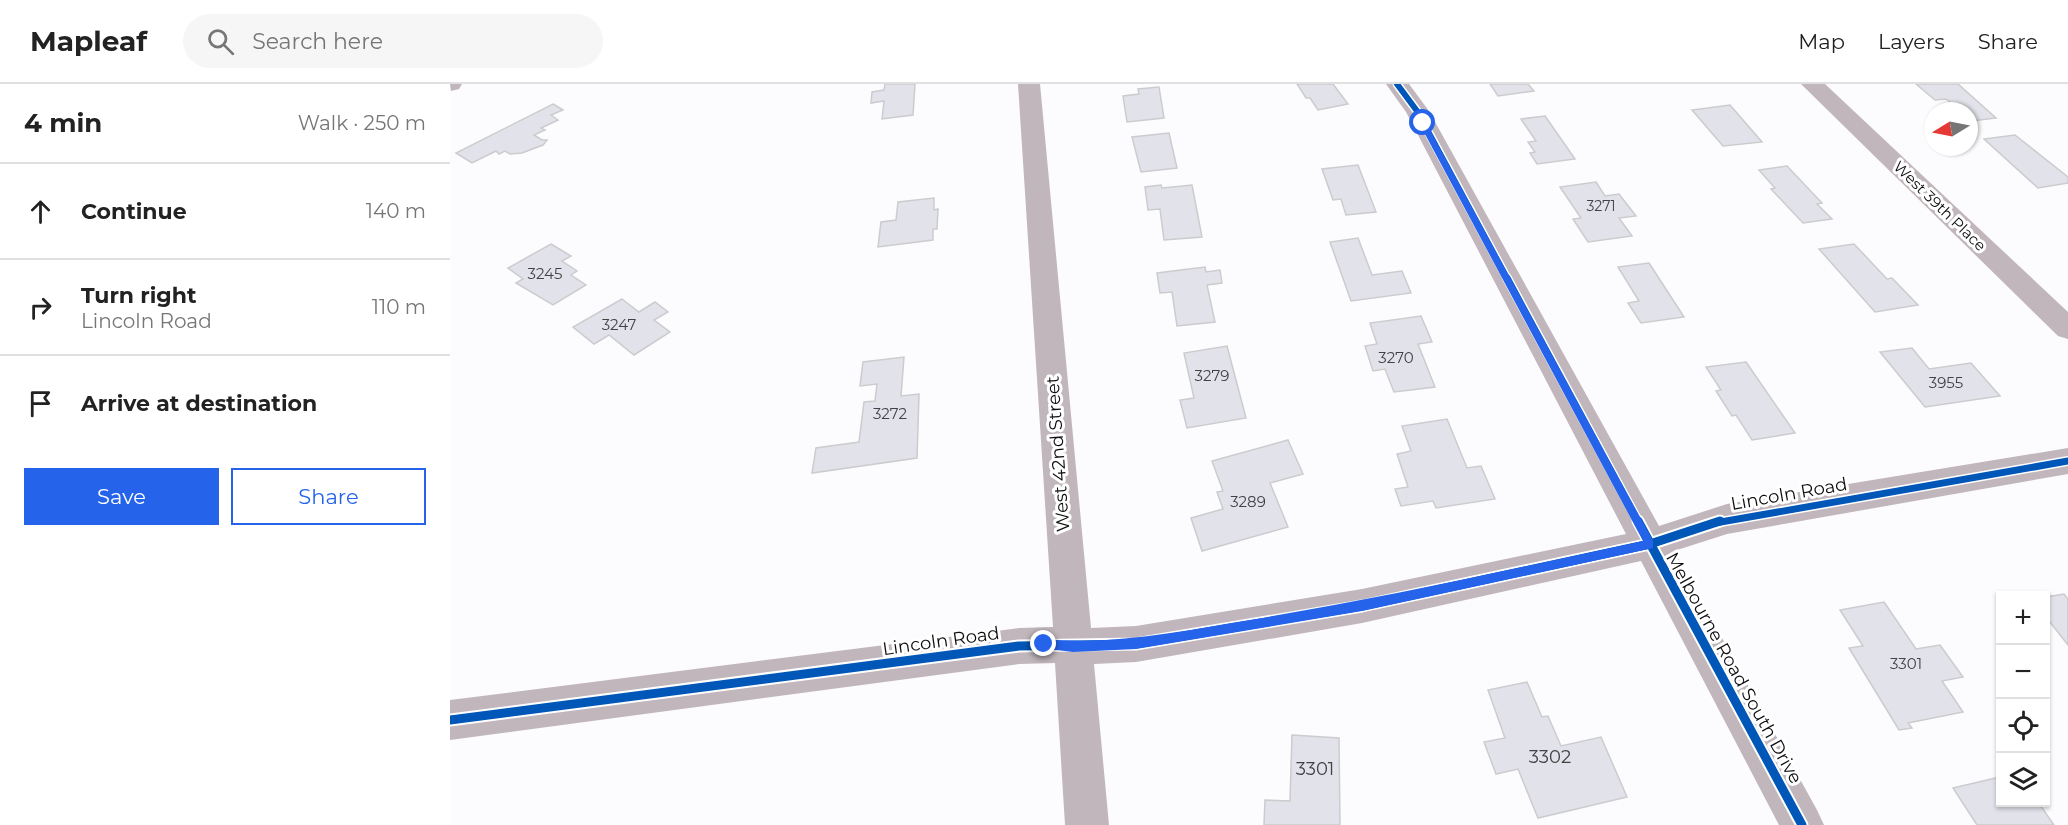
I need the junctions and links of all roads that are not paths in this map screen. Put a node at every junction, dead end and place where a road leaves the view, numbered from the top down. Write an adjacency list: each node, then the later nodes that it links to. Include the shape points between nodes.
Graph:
1 (1029, 84): 7 (street, West 42nd Street)
2 (1397, 84): 6 (street, Melbourne Road South Drive, via 1417,111)
3 (1812, 84): 4 (street, West 39th Place)
4 (2068, 329)
5 (2068, 461): 6 (street, Lincoln Road, via 1727,519)
6 (1650, 544): 7 (street, Lincoln Road, via 1362,606 1136,644); 10 (street, Melbourne Road South Drive)
7 (1073, 647): 8 (street, Lincoln Road, via 1019,646); 9 (street, West 42nd Street)
8 (450, 720)
9 (1087, 825)
10 (1802, 825)

